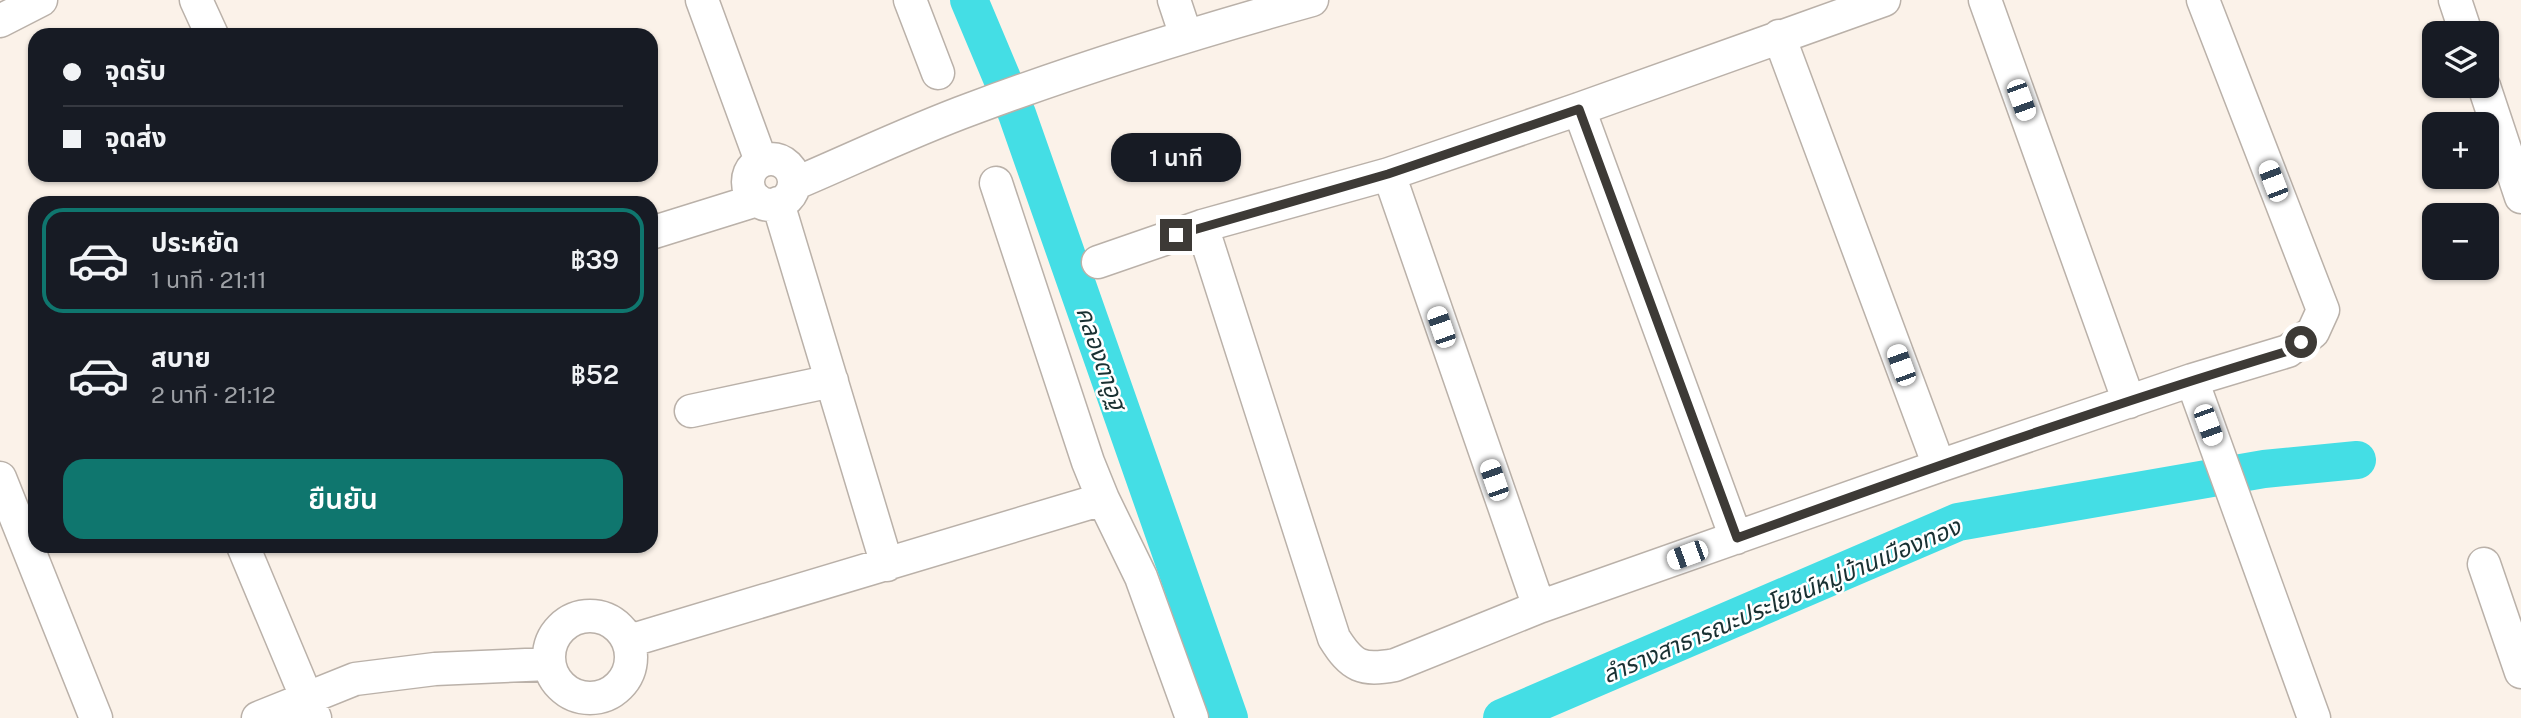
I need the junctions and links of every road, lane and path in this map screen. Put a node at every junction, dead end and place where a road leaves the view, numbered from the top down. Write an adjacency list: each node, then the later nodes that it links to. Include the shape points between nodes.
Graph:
1 (41, 0): 11 (street)
2 (197, 0): 13 (street)
3 (702, 0): 21 (street, via 761,161 780,160 793,174)
4 (910, 0): 16 (street)
5 (1174, 0): 14 (street)
6 (1312, 0): 14 (street)
7 (1884, 0): 15 (street)
8 (1985, 0): 28 (street)
9 (2203, 0): 26 (street, via 2323,310 2313,332 2288,351)
10 (2455, 0): 12 (street)
11 (0, 21)
12 (2462, 21)
13 (209, 28)
14 (1186, 36): 21 (street, via 968,110)
15 (1779, 36): 18 (street); 30 (street)
16 (938, 74)
17 (2488, 98): 22 (street)
18 (1579, 109): 19 (street); 33 (street)
19 (1388, 174): 23 (street); 39 (street)
20 (996, 183): 32 (street)
21 (776, 196): 24 (street); 27 (street)
22 (2521, 197)
23 (1202, 226): 25 (street); 39 (street, via 1334,638 1346,658 1372,669 1395,665)
24 (658, 231)
25 (1098, 262)
26 (2192, 380): 28 (street); 48 (street)
27 (832, 381): 29 (street); 38 (street)
28 (2129, 402): 30 (street)
29 (691, 411)
30 (1939, 466): 33 (street)
31 (0, 478): 34 (street)
32 (1103, 499): 38 (street); 47 (street, via 1141,578)
33 (1737, 538): 39 (street)
34 (28, 548)
35 (30, 553): 45 (street)
36 (246, 553): 43 (street)
37 (2484, 564): 42 (street)
38 (887, 565): 40 (street)
39 (1539, 607)
40 (629, 641): 41 (street, via 605,618 587,615 558,631 550,646); 44 (street, via 632,659 628,675)
41 (550, 664): 43 (street, via 394,672 355,679); 44 (street, via 556,680 568,692)
42 (2521, 672)
43 (310, 708): 46 (street)
44 (605, 708)
45 (96, 718)
46 (258, 718)
47 (1192, 718)
48 (2314, 718)

